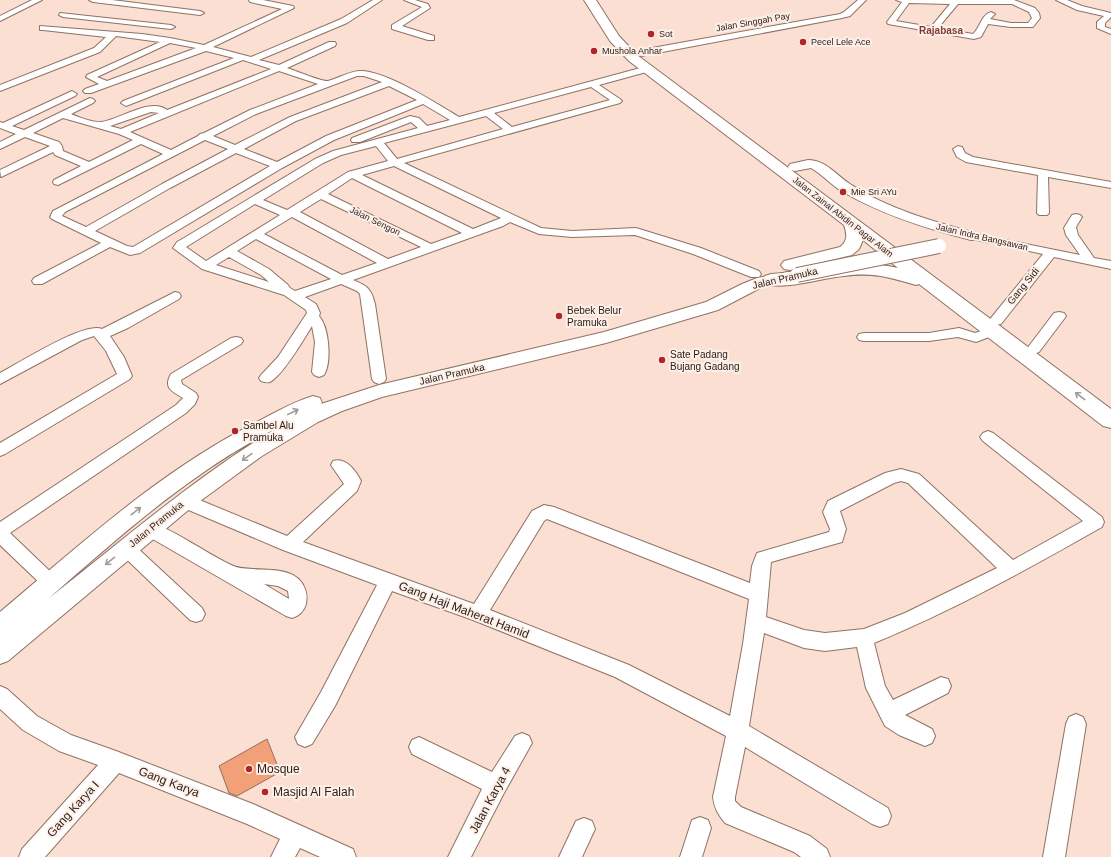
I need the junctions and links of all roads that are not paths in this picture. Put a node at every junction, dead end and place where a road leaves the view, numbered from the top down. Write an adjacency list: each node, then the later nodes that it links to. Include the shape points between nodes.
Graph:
1 (38, 0): 17 (street)
2 (97, 0): 15 (street)
3 (168, 0): 15 (street)
4 (253, 0): 33 (street, via 290,8)
5 (378, 0): 36 (street, via 344,21)
6 (408, 0): 30 (street, via 426,8 395,27)
7 (590, 0): 38 (highway, Jalan Zainal Abidin Pagar Alam, via 614,38)
8 (601, 0): 34 (highway, Jalan Zainal Abidin Pagar Alam)
9 (862, 0): 34 (street, Jalan Singgah Pay, via 842,16)
10 (903, 0): 13 (street); 26 (street, via 889,24)
11 (1060, 0): 16 (street)
12 (1081, 0): 16 (street)
13 (956, 2): 14 (street); 26 (street)
14 (997, 2): 22 (street); 22 (street, via 1017,3 1036,13 1036,18 1026,26)
15 (155, 8): 21 (street, via 200,14); 23 (street)
16 (1095, 11): 19 (street)
17 (1, 14)
18 (63, 15): 20 (street)
19 (1110, 15): 27 (street, via 1100,26)
20 (75, 16): 23 (street); 25 (street)
21 (189, 19)
22 (985, 21): 26 (street, via 977,36)
23 (132, 22): 28 (street); 29 (street, via 174,26)
24 (43, 28): 25 (street)
25 (55, 29): 28 (street)
26 (932, 30)
27 (1111, 32)
28 (114, 34): 29 (street); 43 (street, via 97,50)
29 (147, 36): 31 (street)
30 (432, 38)
31 (170, 40): 33 (street); 40 (street, via 90,77)
32 (332, 44): 37 (street)
33 (205, 48): 35 (street); 40 (street)
34 (641, 53): 72 (highway, Jalan Zainal Abidin Pagar Alam)
35 (241, 58): 36 (street); 48 (street)
36 (251, 60): 37 (street)
37 (280, 68): 41 (street); 51 (street)
38 (647, 69): 42 (street); 84 (highway, Jalan Zainal Abidin Pagar Alam)
39 (388, 83): 41 (street, via 360,72); 46 (street); 66 (street, via 293,119)
40 (107, 84): 44 (street)
41 (326, 84): 59 (street, via 265,106)
42 (592, 84): 49 (street); 56 (street, via 617,101)
43 (0, 88)
44 (88, 91)
45 (72, 94): 53 (street)
46 (425, 100): 52 (street); 62 (street)
47 (90, 101): 50 (street)
48 (126, 103)
49 (487, 112): 52 (street); 56 (street)
50 (62, 115): 54 (street); 58 (street)
51 (167, 115): 54 (street, via 161,110 150,109); 57 (street)
52 (457, 120): 55 (street)
53 (2, 126): 58 (street)
54 (100, 126): 57 (street)
55 (425, 129): 61 (street); 67 (street, via 414,119 408,119 352,142)
56 (511, 131): 69 (street)
57 (122, 132): 60 (street)
58 (26, 134): 63 (street); 64 (street)
59 (203, 136): 66 (street); 68 (street)
60 (141, 140): 68 (street); 70 (street)
61 (378, 142): 67 (street); 69 (street)
62 (317, 145): 67 (street); 71 (street)
63 (0, 146)
64 (56, 146): 70 (street, via 59,153); 73 (street)
65 (958, 149): 75 (street, via 961,155 970,160)
66 (237, 150): 71 (street); 85 (street, via 166,186)
67 (339, 152): 79 (street, via 319,160)
68 (170, 153): 85 (street, via 61,210 56,215 59,219)
69 (394, 162): 74 (street); 83 (street)
70 (89, 166): 76 (street)
71 (278, 166): 90 (street, via 136,250 128,251)
72 (794, 167): 86 (main road, Jalan Indra Bangsawan, via 806,164 817,166 846,188 883,207 905,217); 109 (highway, Jalan Zainal Abidin Pagar Alam)
73 (1, 174)
74 (352, 174): 78 (street); 87 (street)
75 (1043, 174): 77 (street); 81 (street)
76 (58, 182)
77 (1111, 185)
78 (320, 194): 80 (street); 92 (street, Jalan Sengon)
79 (254, 200): 80 (street); 99 (street, via 181,245 181,250)
80 (290, 213): 88 (street); 97 (street)
81 (1043, 213)
82 (1076, 217): 96 (street, via 1070,232 1087,254)
83 (510, 218): 87 (street); 101 (street, via 534,229 556,233 645,233)
84 (851, 222): 94 (highway, via 856,239); 104 (highway, Jalan Zainal Abidin Pagar Alam)
85 (86, 232): 90 (street)
86 (955, 232): 89 (main road, Jalan Indra Bangsawan); 91 (main road, Jalan Pramuka)
87 (471, 233): 92 (street)
88 (257, 235): 93 (street); 102 (street)
89 (972, 236): 91 (main road, Jalan Pramuka); 95 (street, Jalan Indra Bangsawan)
90 (110, 243): 103 (street)
91 (935, 243): 101 (main road, Jalan Pramuka, bridge)
92 (431, 248): 97 (street)
93 (228, 251): 99 (street); 105 (street, via 265,272)
94 (846, 252): 100 (highway, via 858,252 867,258 869,264); 101 (highway, via 787,265)
95 (1051, 252): 96 (street, Jalan Indra Bangsawan); 109 (street, Gang Sidi)
96 (1089, 261): 98 (street, Jalan Indra Bangsawan)
97 (386, 263): 102 (street)
98 (1111, 265)
99 (206, 266): 105 (street)
100 (865, 268): 101 (highway, via 792,279); 104 (highway, via 895,272)
101 (766, 275): 114 (main road, Jalan Pramuka, via 712,306 606,336)
102 (341, 279): 105 (street); 118 (street, via 361,288 368,298)
103 (38, 281)
104 (932, 286): 109 (highway, Jalan Zainal Abidin Pagar Alam)
105 (291, 294): 107 (street, via 314,310)
106 (175, 296): 110 (street, via 124,325)
107 (312, 316): 115 (street, via 318,324 321,339); 116 (street, via 283,360)
108 (1059, 316): 113 (street)
109 (994, 326): 111 (street, via 976,338 959,332 929,337); 113 (highway, Jalan Zainal Abidin Pagar Alam); 120 (highway, Jalan Zainal Abidin Pagar Alam, one-way to 109)
110 (102, 334): 117 (street, via 95,331 84,334); 122 (street, via 125,376)
111 (864, 337)
112 (236, 341): 126 (street, via 176,377 175,386 191,397 181,409)
113 (1034, 349): 119 (highway, Jalan Zainal Abidin Pagar Alam)
114 (467, 365): 118 (main road, Jalan Pramuka); 124 (main road, Jalan Pramuka, one-way to 124, via 379,391 311,417 255,451)
115 (319, 372)
116 (266, 378)
117 (0, 379)
118 (379, 379): 133 (main road, Jalan Pramuka, one-way to 118, via 136,510 198,465 288,414 341,391)
119 (1111, 404)
120 (1111, 420)
121 (988, 436): 130 (street, via 1096,522)
122 (0, 450)
123 (339, 465): 128 (street, via 353,481 351,487)
124 (185, 501): 125 (main road, Jalan Pramuka); 128 (street, Gang Haji Maherat Hamid)
125 (150, 529): 129 (main road, Jalan Pramuka); 131 (street)
126 (0, 531)
127 (0, 534): 133 (street)
128 (289, 545): 132 (street, Gang Haji Maherat Hamid)
129 (126, 548): 135 (main road, Jalan Pramuka, one-way to 135); 136 (street)
130 (1011, 570): 134 (street, via 913,478 901,475 891,477 834,506 831,512 838,529 836,537 763,558); 140 (street, via 911,619)
131 (230, 574)
132 (388, 581): 137 (street, Gang Haji Maherat Hamid); 148 (street, via 328,699)
133 (50, 582): 135 (main road, Jalan Pramuka)
134 (758, 594): 137 (street, via 544,512 538,516); 138 (street)
135 (33, 613): 139 (main road, Jalan Pramuka); 141 (main road, Jalan Pramuka)
136 (196, 614)
137 (478, 614): 146 (street, Gang Haji Maherat Hamid, via 622,671)
138 (756, 622): 140 (street, via 804,639 825,642); 146 (street)
139 (0, 627)
140 (864, 638): 144 (street, via 876,688)
141 (0, 653)
142 (941, 686): 144 (street)
143 (0, 696): 151 (street, Gang Karya, via 30,723 66,744)
144 (889, 713): 147 (street, via 892,719 906,728)
145 (1076, 724): 164 (street)
146 (738, 731): 153 (street, Gang Haji Maherat Hamid); 163 (street, via 724,797 725,806 733,815 802,844)
147 (925, 736)
148 (305, 737)
149 (522, 743): 152 (street, Jalan Karya 4)
150 (419, 747): 152 (street)
151 (116, 761): 156 (street, Gang Karya); 157 (street, Gang Karya I)
152 (496, 785): 160 (street, Jalan Karya 4)
153 (880, 816)
154 (700, 828): 162 (street)
155 (584, 829): 161 (street)
156 (295, 834): 158 (street); 159 (street, Gang Karya)
157 (30, 857)
158 (282, 857)
159 (345, 857)
160 (459, 857)
161 (570, 857)
162 (691, 857)
163 (819, 857)
164 (1054, 857)

